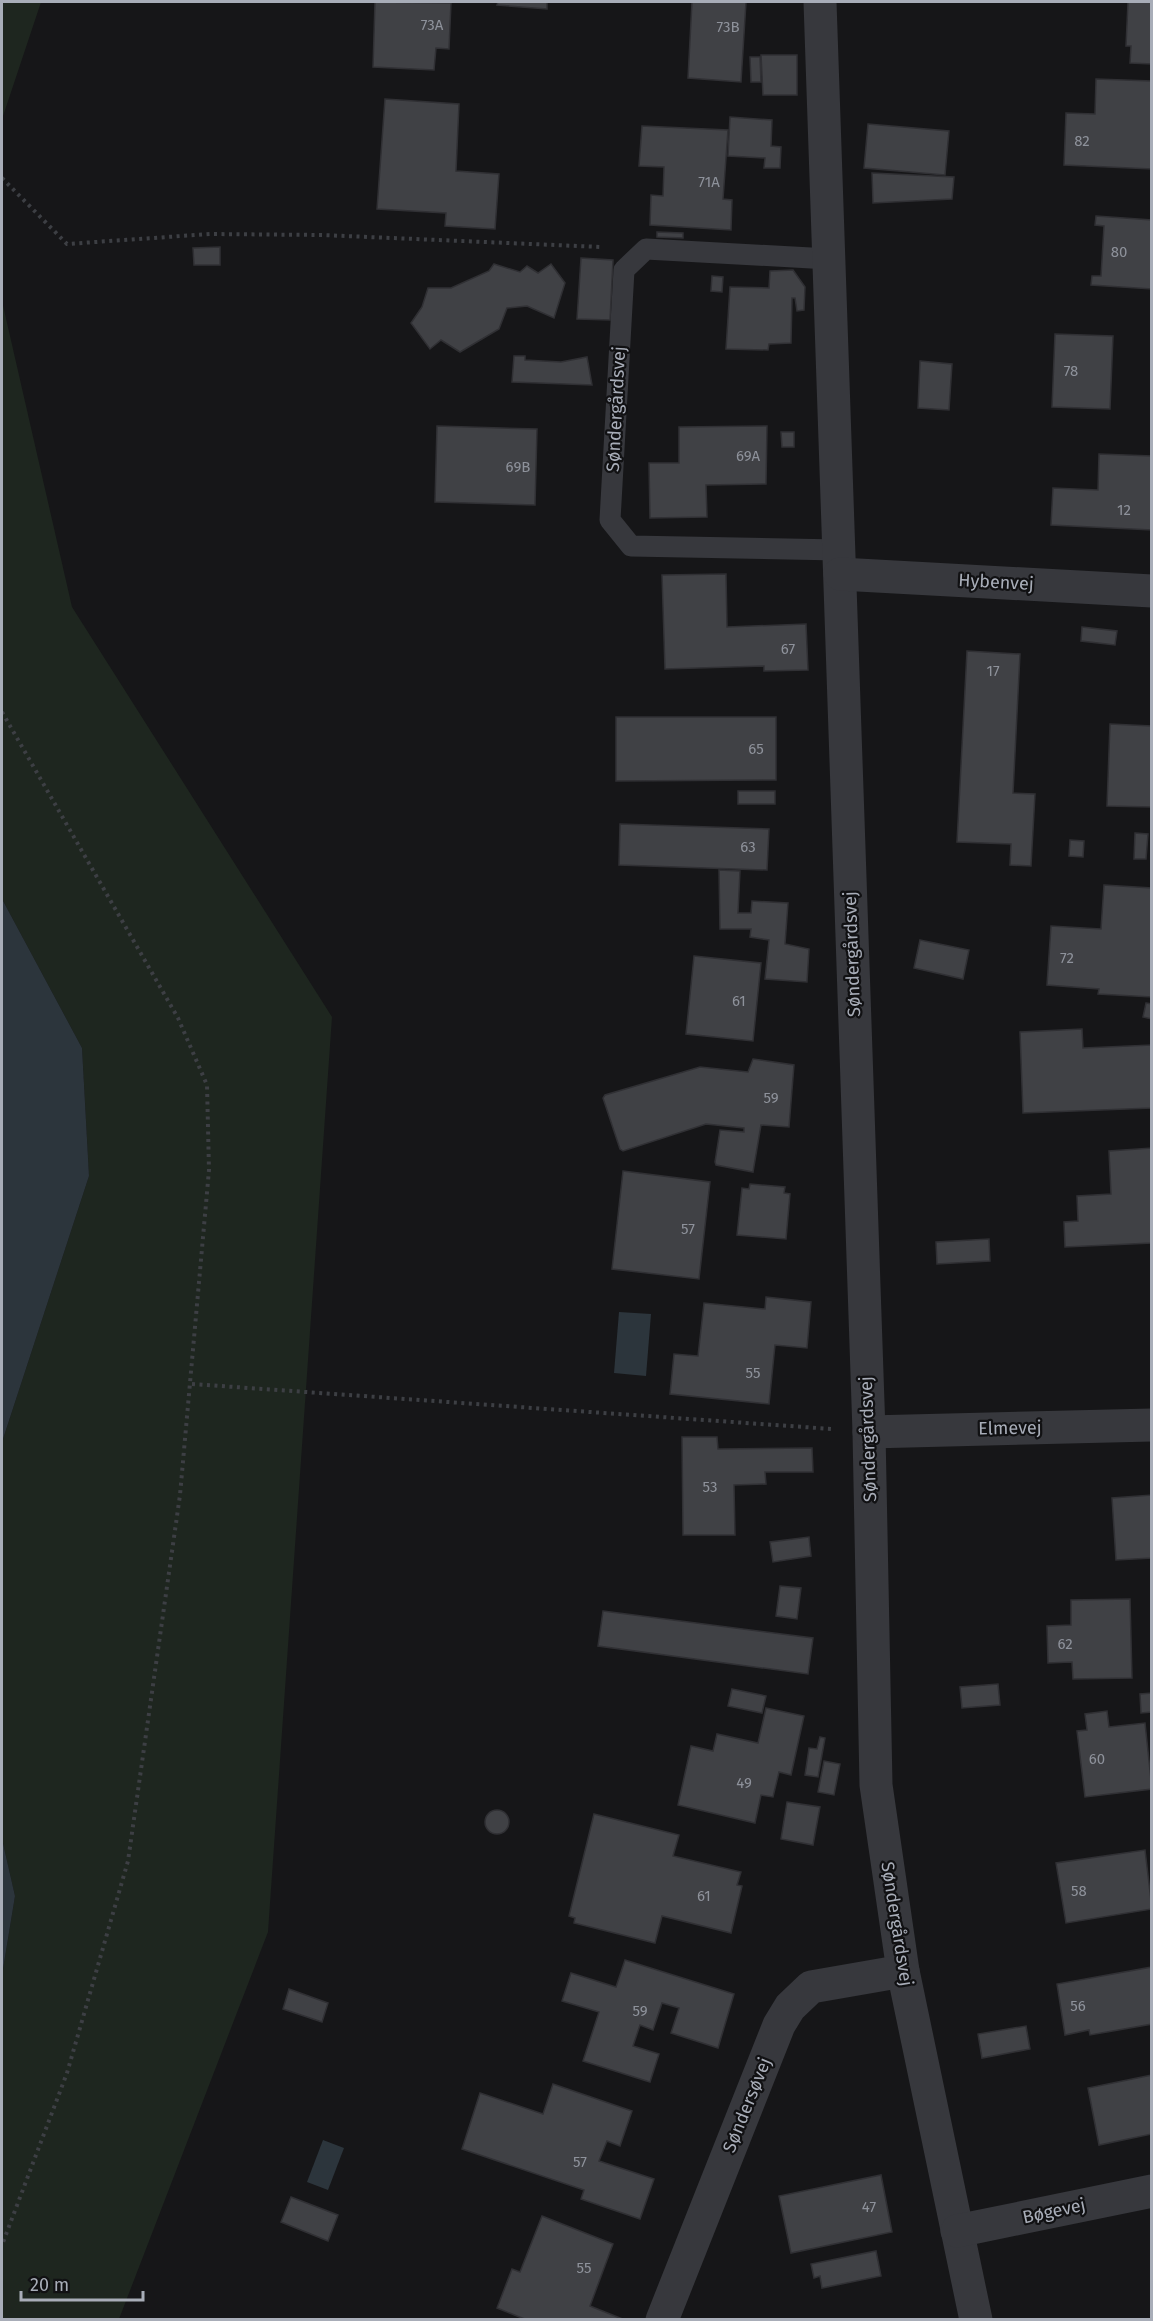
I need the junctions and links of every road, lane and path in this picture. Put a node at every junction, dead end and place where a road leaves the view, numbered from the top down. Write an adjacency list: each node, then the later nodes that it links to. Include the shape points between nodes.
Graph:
1 (820, 2): 4 (street, Søndergårdsvej)
2 (2, 178): 3 (path, via 67,244 210,234 322,235 608,248)
3 (635, 259): 4 (lane, via 646,249); 5 (lane, Søndergårdsvej, via 624,270 610,520 631,546)
4 (829, 259): 5 (street, Søndergårdsvej)
5 (839, 562): 6 (street, Hybenvej); 10 (street, Søndergårdsvej)
6 (1152, 591)
7 (2, 712): 8 (path, via 178,1018 207,1084 209,1170)
8 (192, 1384): 10 (path); 14 (path, via 128,1861 67,2073)
9 (1152, 1425): 10 (street, Elmevej)
10 (868, 1432): 11 (street, Søndergårdsvej, via 876,1785)
11 (903, 1971): 13 (street, Søndergårdsvej); 15 (street, Søndersøvej, via 811,1987 790,2007 779,2025)
12 (1152, 2191): 13 (street, Bøgevej)
13 (957, 2231): 16 (street, Søndergårdsvej)
14 (2, 2245)
15 (662, 2319)
16 (976, 2319)

